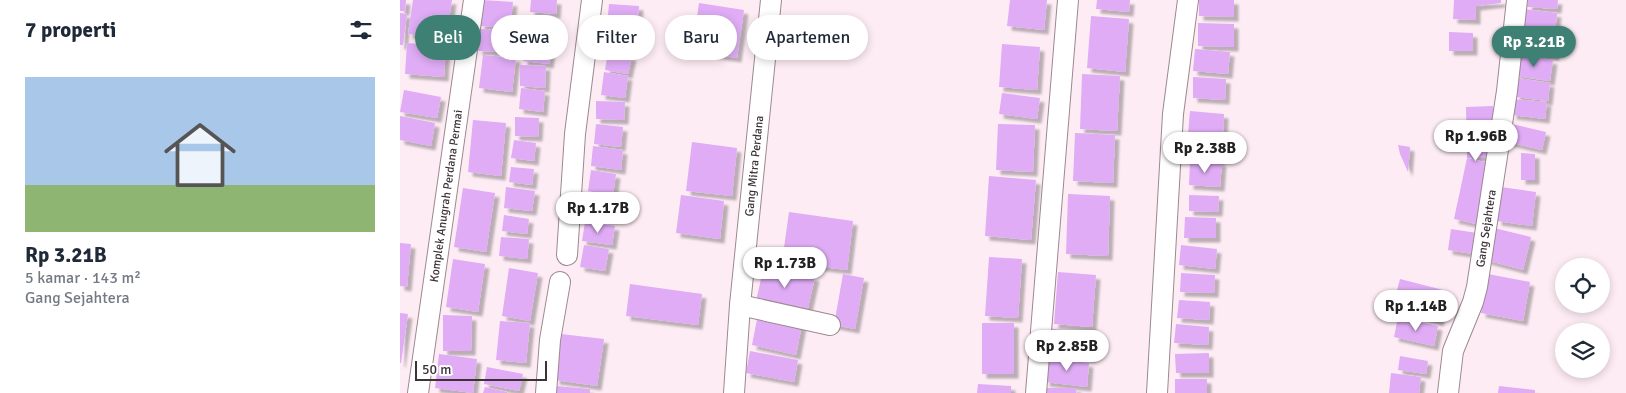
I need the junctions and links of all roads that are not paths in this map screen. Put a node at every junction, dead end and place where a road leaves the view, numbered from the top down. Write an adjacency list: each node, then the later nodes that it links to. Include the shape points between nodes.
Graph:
1 (474, 0): 11 (street, Komplek Anugrah Perdana Permai)
2 (592, 0): 7 (street, via 575,134)
3 (771, 0): 9 (street, Gang Mitra Perdana)
4 (1068, 0): 14 (street)
5 (1188, 0): 15 (street, via 1173,114)
6 (1517, 0): 16 (street, Gang Sejahtera, via 1508,91 1477,287 1454,351)
7 (567, 256)
8 (560, 282): 12 (street, via 550,340)
9 (740, 305): 10 (street); 13 (street, Gang Mitra Perdana)
10 (830, 325)
11 (418, 393)
12 (546, 393)
13 (734, 393)
14 (1036, 393)
15 (1158, 393)
16 (1448, 393)

